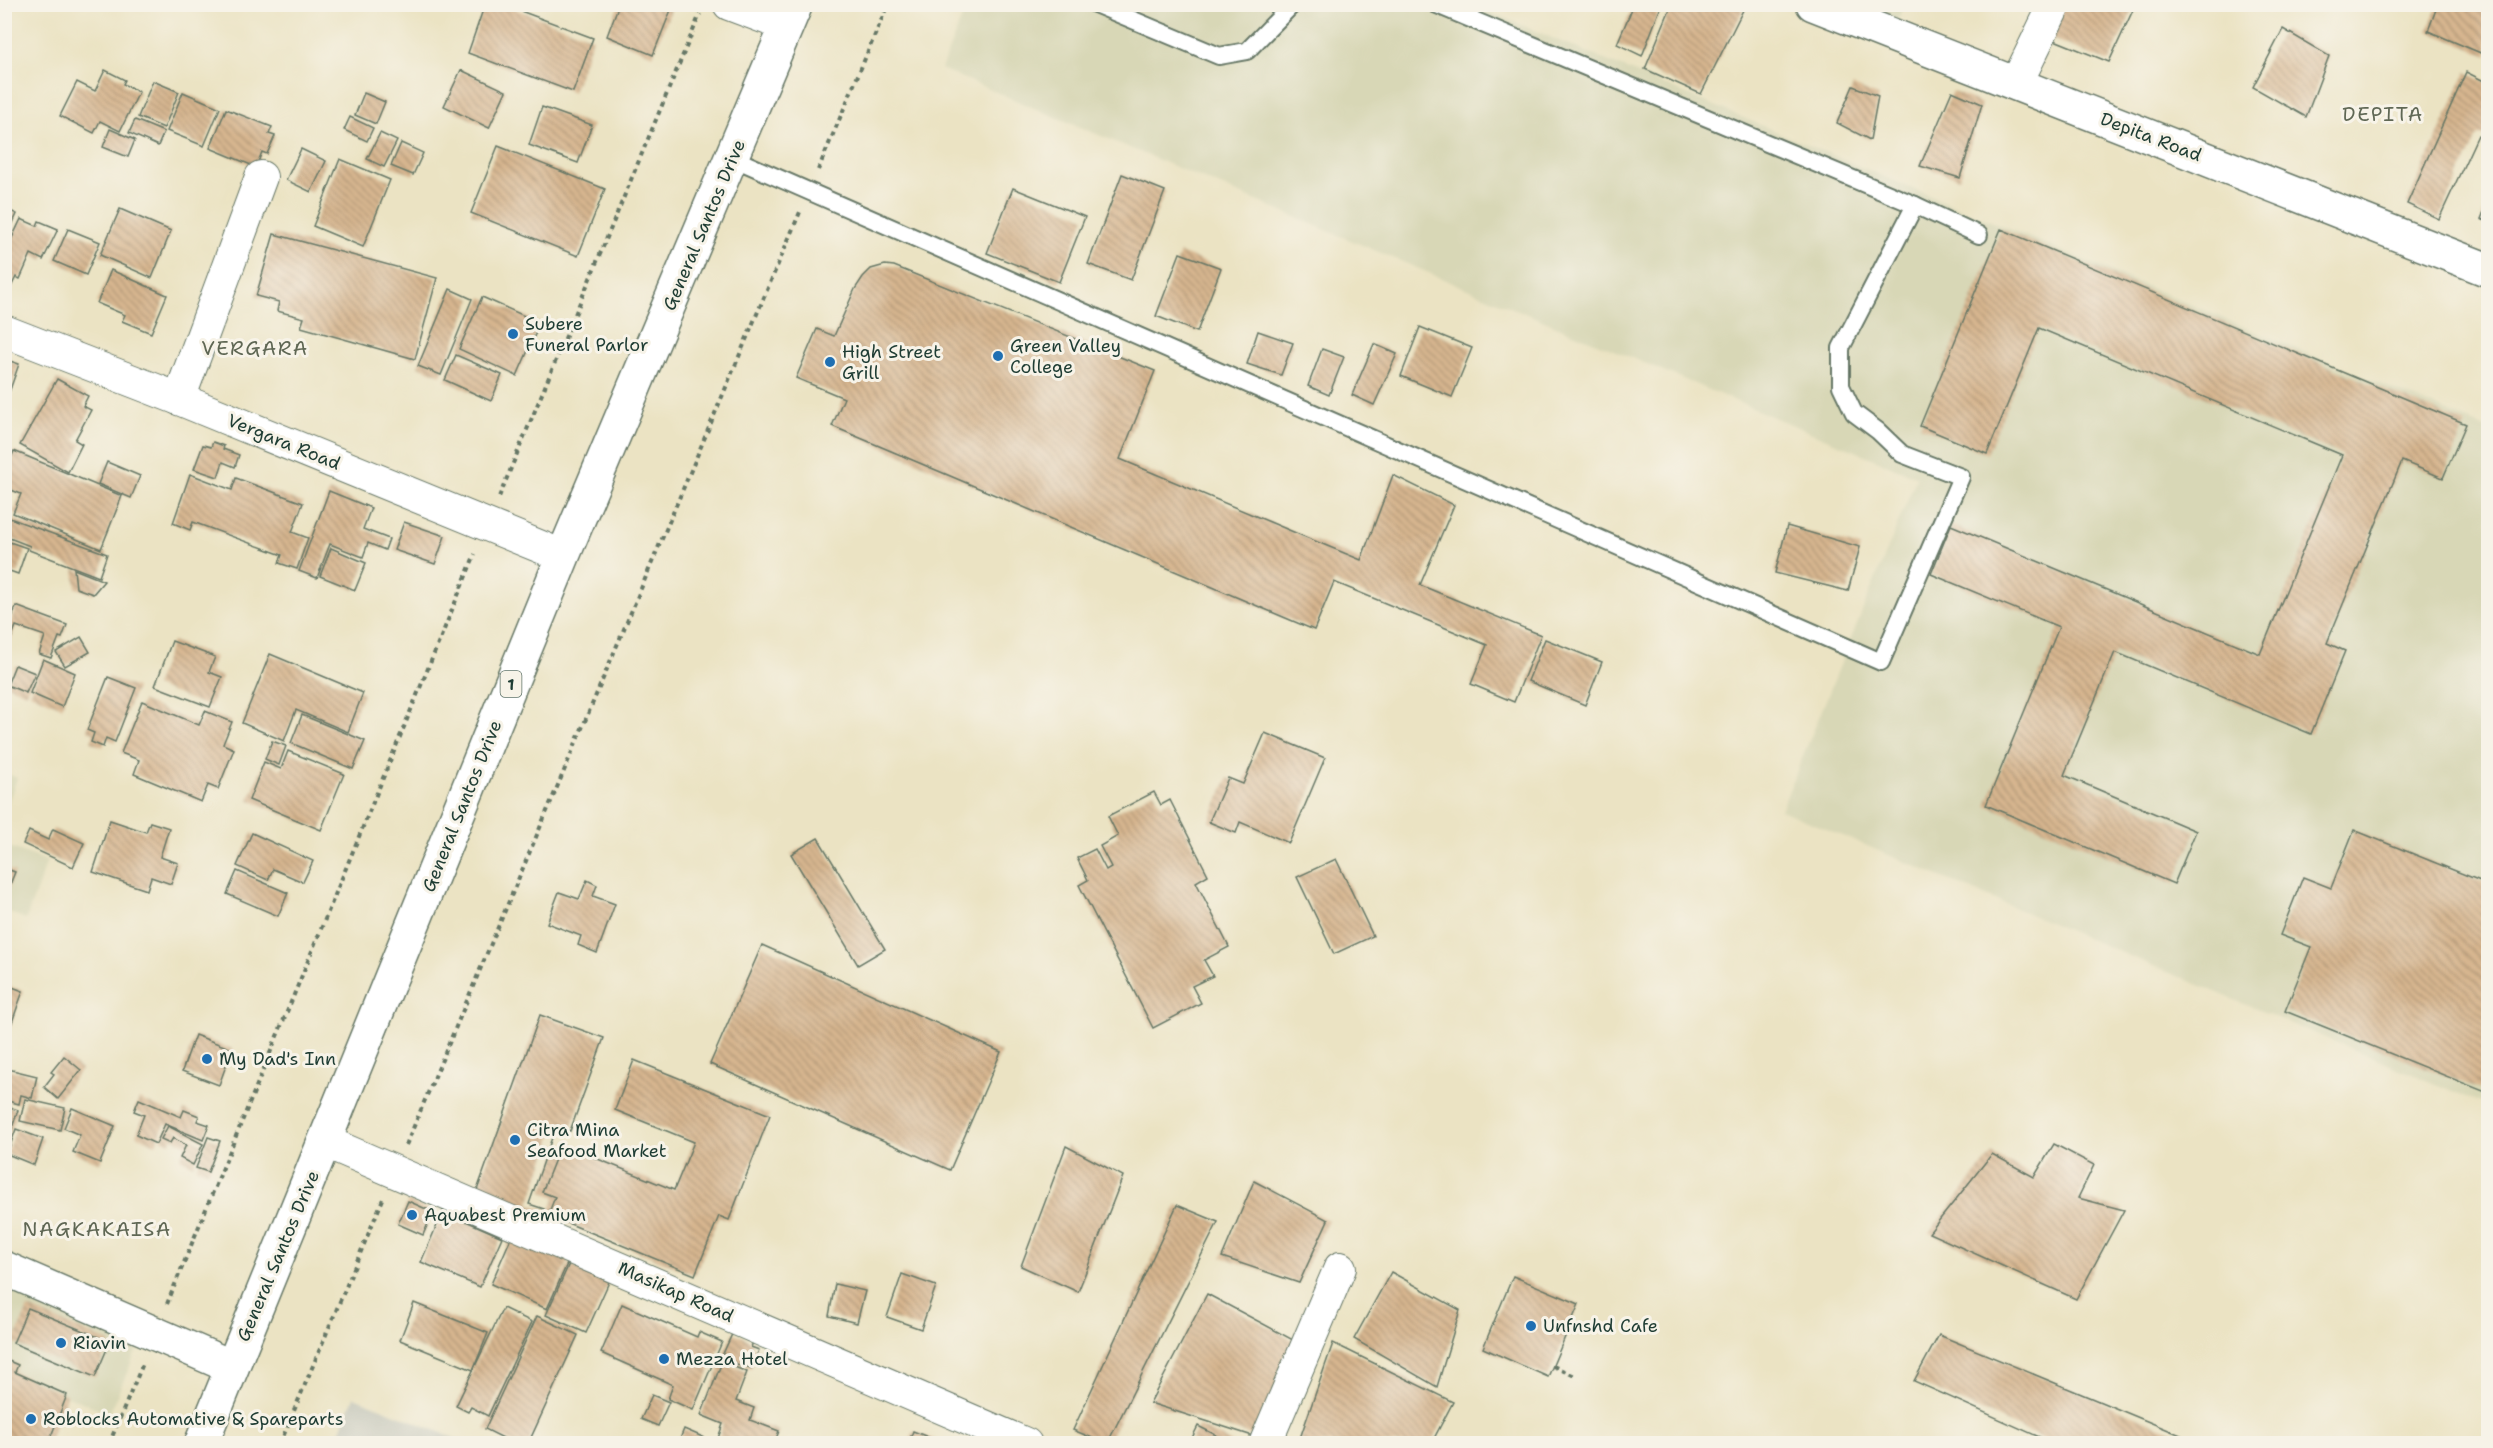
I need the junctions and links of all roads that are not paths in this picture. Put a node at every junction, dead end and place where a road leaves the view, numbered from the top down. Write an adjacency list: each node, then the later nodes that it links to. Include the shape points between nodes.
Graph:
1 (729, 4): 7 (street)
2 (1095, 4): 3 (lane, via 1219,56 1247,51)
3 (1293, 4)
4 (1435, 4): 11 (lane)
5 (1813, 4): 8 (main road, Depita Road)
6 (2055, 4): 8 (street)
7 (792, 15): 9 (main road, General Santos Drive / 1)
8 (2016, 84): 13 (main road, Depita Road)
9 (733, 158): 11 (lane, via 1881,662 1961,477 1902,454 1854,413 1841,386 1841,348); 16 (main road, General Santos Drive / 1)
10 (261, 177): 15 (street)
11 (1916, 205): 12 (lane)
12 (1979, 235)
13 (2488, 270)
14 (4, 331): 15 (street, Vergara Road)
15 (179, 399): 16 (street, Vergara Road)
16 (563, 556): 17 (main road, General Santos Drive / 1)
17 (326, 1143): 20 (main road, General Santos Drive / 1); 22 (street, Masikap Road)
18 (4, 1268): 20 (main road)
19 (1340, 1268): 23 (street)
20 (232, 1367): 21 (main road, General Santos Drive / 1)
21 (201, 1443)
22 (1026, 1443)
23 (1265, 1443)

